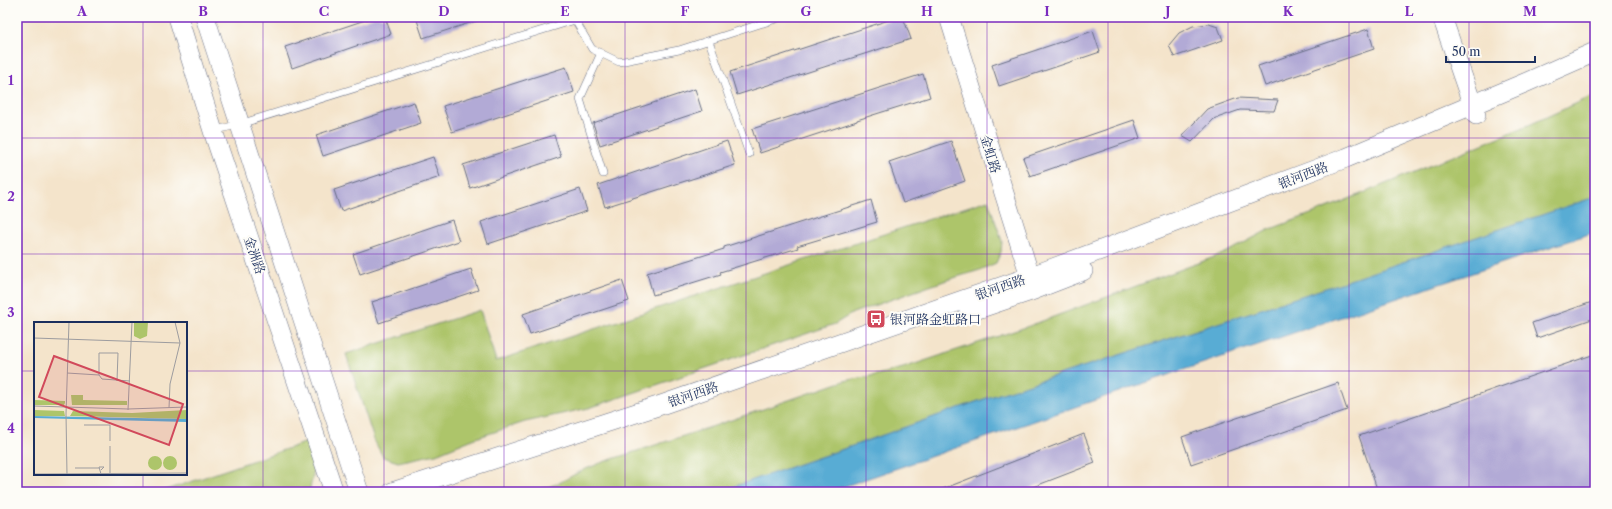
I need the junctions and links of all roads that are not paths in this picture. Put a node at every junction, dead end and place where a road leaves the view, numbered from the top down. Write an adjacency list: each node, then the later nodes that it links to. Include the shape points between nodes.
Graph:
1 (178, 17): 13 (main road, 金洲路)
2 (205, 17): 12 (main road, 金洲路)
3 (782, 17): 7 (lane)
4 (949, 17): 16 (main road, 金虹路)
5 (1442, 17): 11 (main road)
6 (574, 19): 9 (lane, via 592,49); 12 (lane)
7 (709, 41): 9 (lane, via 619,62); 14 (lane)
8 (1595, 52): 11 (main road, 银河西路)
9 (601, 53): 15 (lane, via 580,99)
10 (1595, 64): 11 (main road, 银河西路)
11 (1475, 110): 16 (main road, 银河西路, via 1355,166 1166,238)
12 (240, 124): 13 (lane); 18 (main road, 金洲路)
13 (213, 131): 17 (main road, 金洲路)
14 (749, 154)
15 (603, 174)
16 (1032, 284): 19 (main road, 银河西路); 20 (main road, 银河西路)
17 (334, 492)
18 (359, 492)
19 (392, 492)
20 (424, 492)

